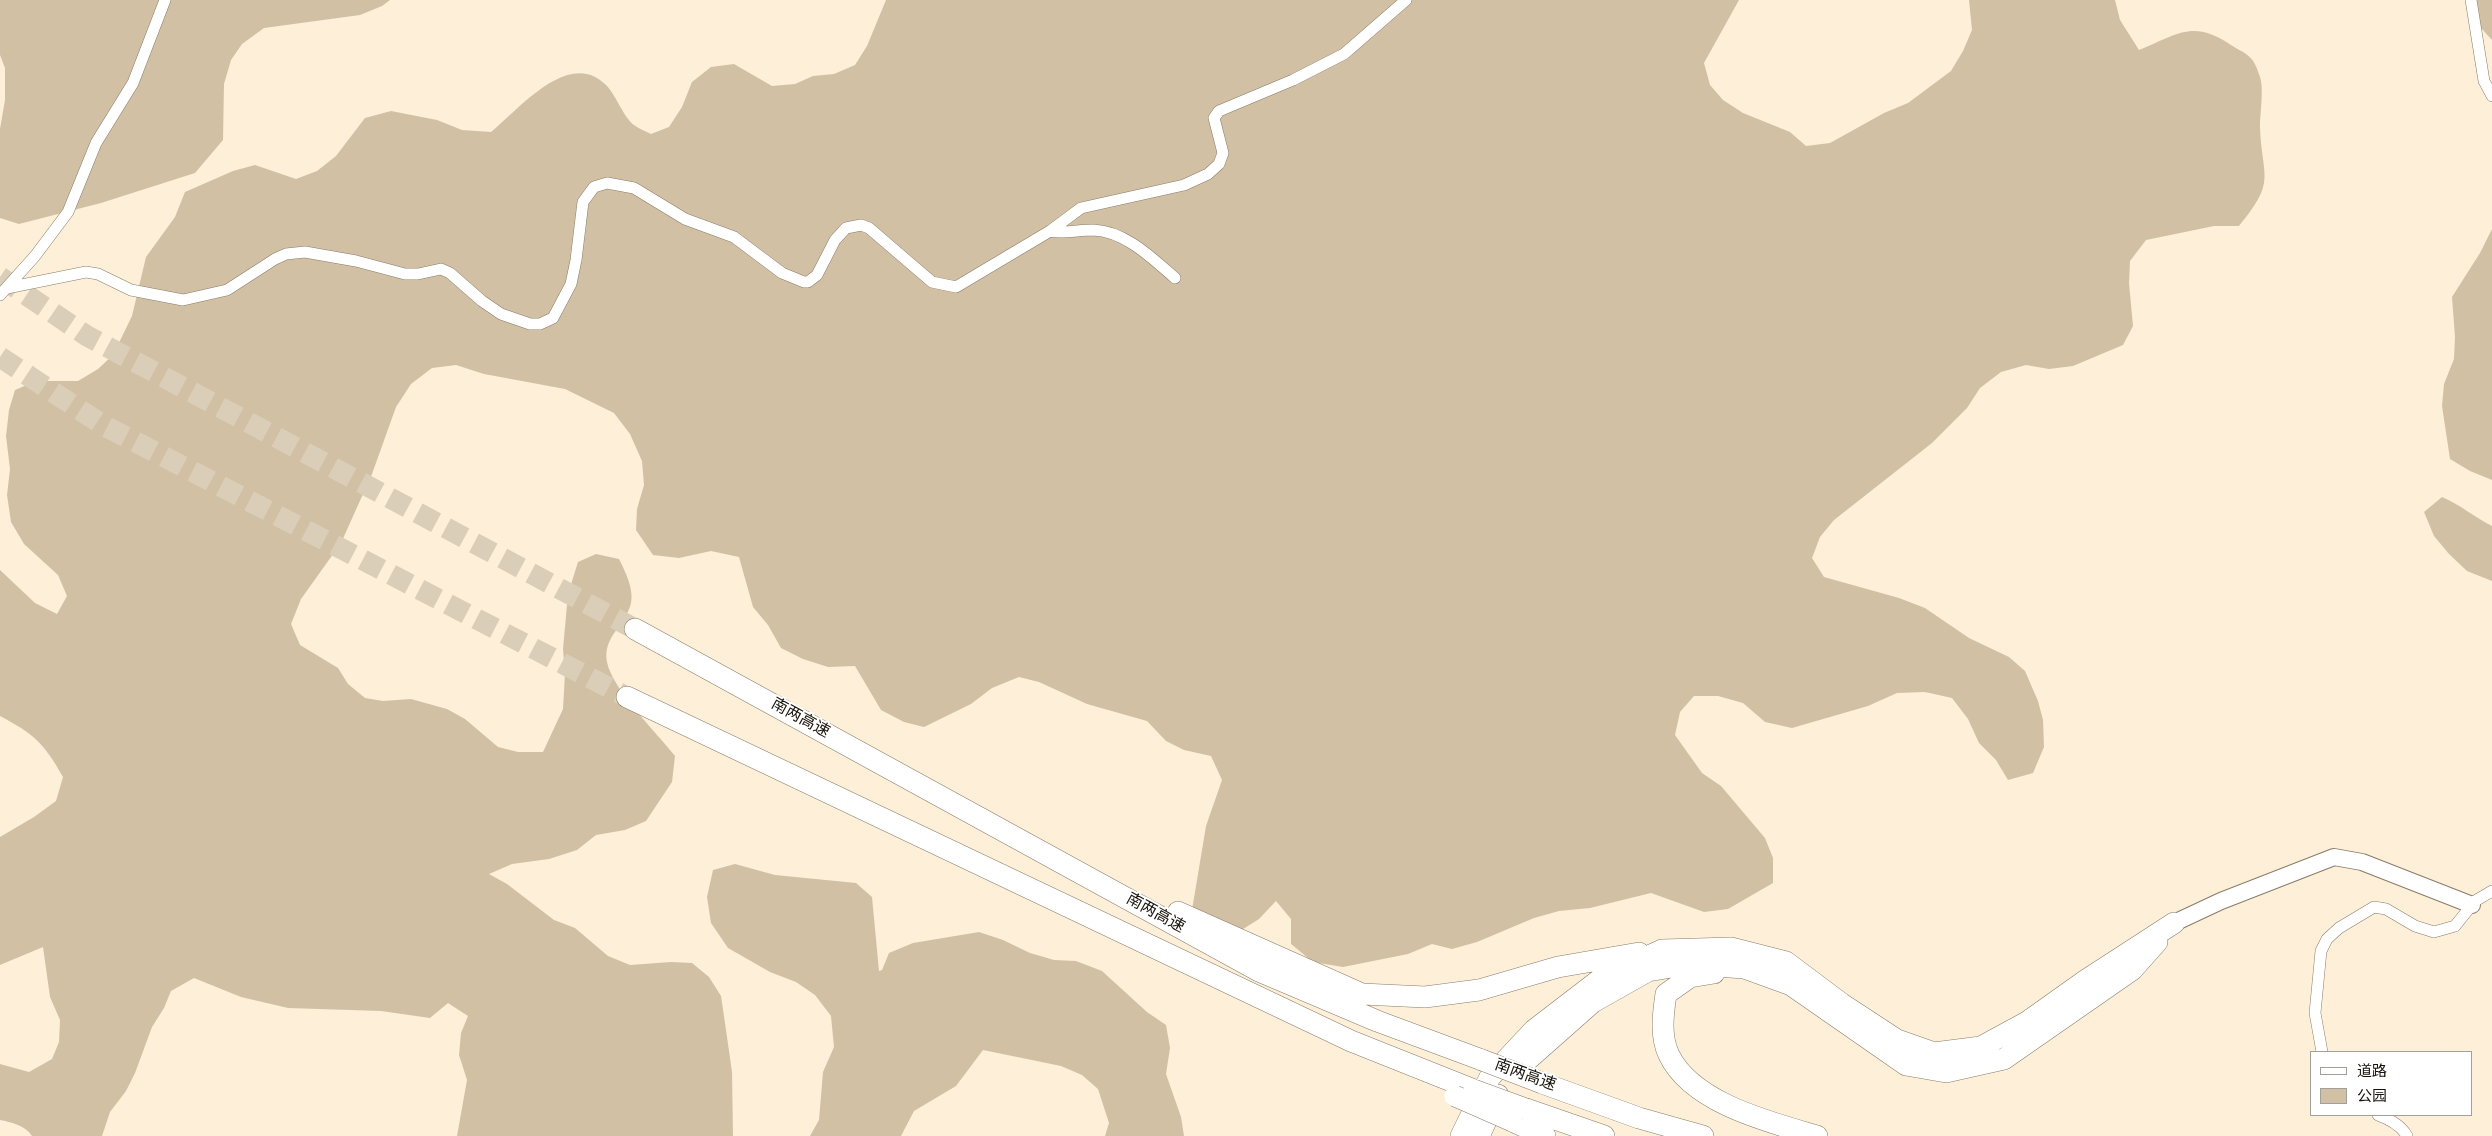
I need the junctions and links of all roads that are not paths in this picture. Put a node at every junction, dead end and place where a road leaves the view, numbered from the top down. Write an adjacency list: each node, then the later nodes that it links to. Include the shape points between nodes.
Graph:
1 (165, 0): 7 (street, via 133,83 96,143 68,212)
2 (1406, 0): 5 (street, via 1344,54 1219,111 1214,118 1223,153 1219,164 1208,174 1184,185 1081,208)
3 (2471, 0): 4 (street, via 2484,81)
4 (2492, 96)
5 (1050, 231): 6 (street, via 1094,230 1118,237 1140,248); 7 (street, via 956,287 932,282 869,228 861,225 846,228 835,240 817,275 804,282 782,273 734,237 685,220 634,188 607,183 594,187 583,202 571,284 553,318 540,324 500,314 441,269 405,274 305,252 275,258 227,290 182,300 131,290 98,274 86,272)
6 (1175, 278)
7 (4, 291)
8 (635, 629): 10 (highway, 南两高速)
9 (627, 697): 17 (highway, 南两高速, bridge, via 1351,1041)
10 (1020, 840): 14 (highway, via 1362,994 1425,997 1479,990 1558,968); 23 (highway, 南两高速, bridge, via 1259,971 1377,1021 1639,1118)
11 (2492, 891): 12 (street)
12 (2472, 905): 13 (street, via 2362,862 2334,857); 16 (street, via 2455,926 2434,932 2415,926 2386,909 2374,907 2327,939 2321,951 2316,1013)
13 (2174, 923): 15 (highway, via 2132,970 2004,1058 1946,1072 1906,1065 1786,962)
14 (1662, 950): 15 (highway, via 1731,948); 19 (highway, via 1603,977 1534,1030 1490,1077)
15 (1747, 960): 20 (highway, via 1648,971 1593,1002 1532,1053 1505,1081); 24 (highway, via 1690,977 1666,994 1662,1022 1668,1054 1686,1080 1718,1101)
16 (2322, 1051)
17 (1519, 1115): 21 (highway); 22 (highway, 南两高速)
18 (2380, 1116): 25 (street, via 2404,1130)
19 (1461, 1136)
20 (1479, 1136)
21 (1545, 1136)
22 (1604, 1136)
23 (1703, 1136)
24 (1816, 1136)
25 (2407, 1136)

